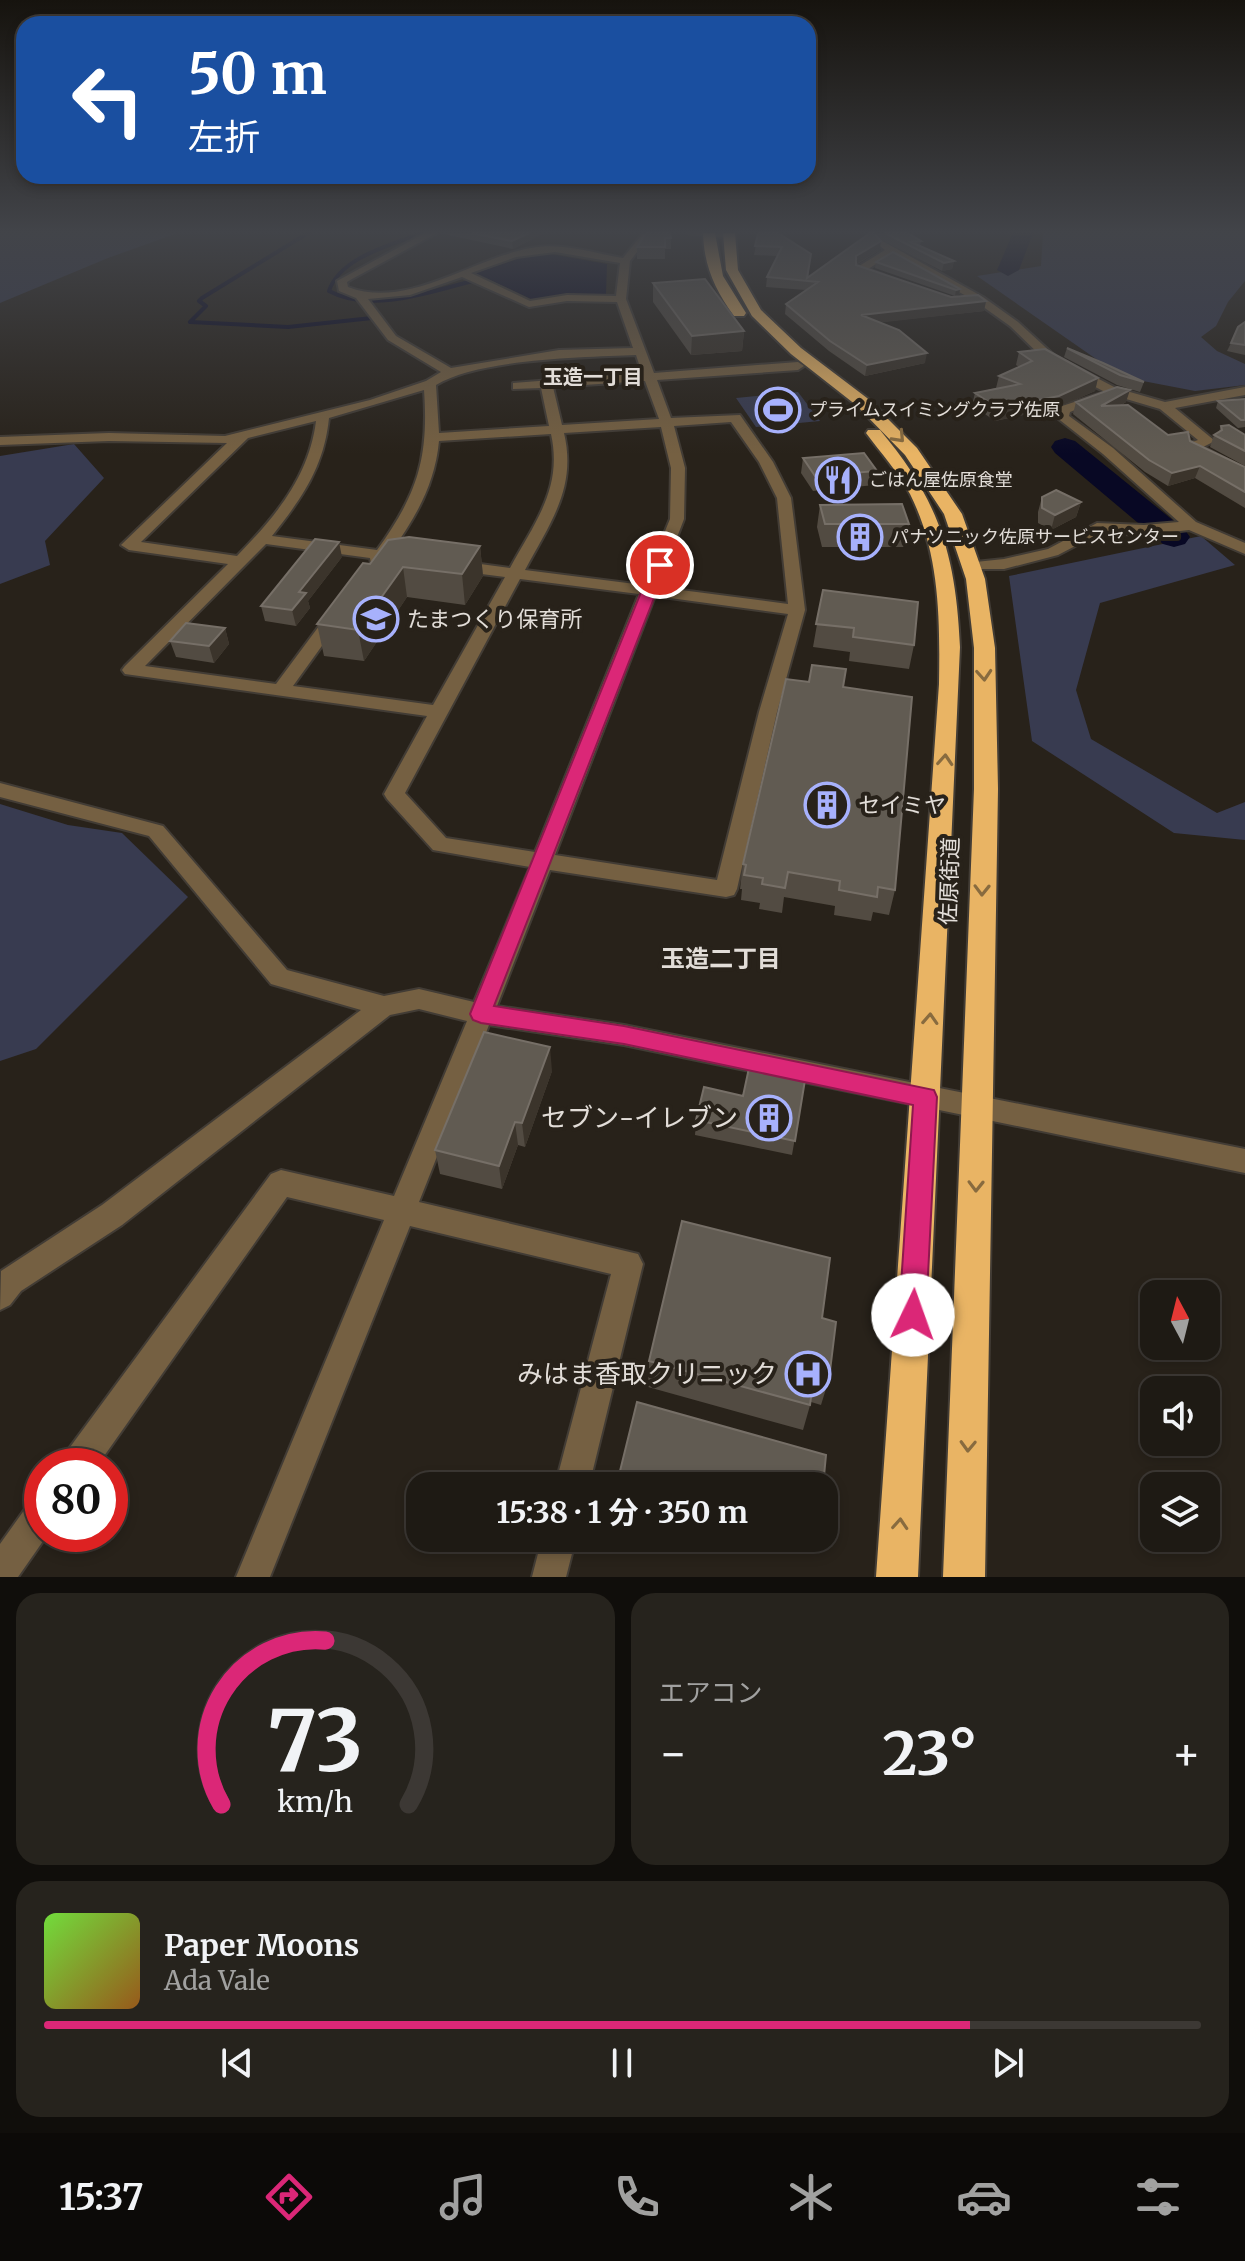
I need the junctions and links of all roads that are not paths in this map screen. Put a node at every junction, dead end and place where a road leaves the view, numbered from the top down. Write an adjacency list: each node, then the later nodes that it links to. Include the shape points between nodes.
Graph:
1 (368, 307): 8 (street, via 392,338)
2 (624, 307): 6 (street)
3 (735, 307): 7 (highway, 佐原街道)
4 (753, 307): 30 (highway, 佐原街道, one-way to 30, via 879,416 912,452 954,517)
5 (990, 307): 13 (street, via 1051,359)
6 (640, 351): 8 (street, via 559,354); 9 (street)
7 (798, 366): 9 (street); 42 (highway, 佐原街道, one-way to 7, via 950,684 947,573 916,489 888,449)
8 (449, 372): 11 (street)
9 (650, 379): 10 (street); 17 (street)
10 (546, 383): 12 (street); 18 (street)
11 (430, 384): 16 (street); 20 (street)
12 (517, 386)
13 (1112, 391): 15 (street); 23 (street, via 1064,410 1062,417 1108,451)
14 (1245, 391): 15 (street)
15 (1165, 406): 22 (street, via 1208,441 1192,447)
16 (323, 414): 19 (street); 24 (street, via 320,451 310,475)
17 (667, 424): 18 (street); 33 (street, via 680,500); 35 (street, via 735,418 766,462 784,498)
18 (559, 430): 20 (street); 31 (street, via 563,457 557,496)
19 (243, 436): 21 (street, via 212,441); 28 (street, via 129,545)
20 (435, 437): 26 (street, via 428,478)
21 (0, 441)
22 (1245, 474)
23 (1186, 526): 25 (street); 30 (street, via 1097,528 1053,552)
24 (262, 539): 26 (street); 28 (street)
25 (1245, 549)
26 (381, 555): 27 (street); 32 (street)
27 (416, 560)
28 (242, 561): 36 (street, via 131,670)
29 (447, 564): 31 (street)
30 (972, 566): 43 (highway, 佐原街道, one-way to 43, via 985,688)
31 (514, 573): 33 (street); 37 (street)
32 (363, 580)
33 (650, 590): 35 (street); 39 (street)
34 (345, 604): 36 (street)
35 (797, 610): 39 (street, via 726,889)
36 (281, 690): 37 (street)
37 (439, 712): 39 (street, via 394,794 440,845)
38 (0, 790): 40 (street, via 156,831 279,977)
39 (541, 861): 41 (street)
40 (384, 1006): 41 (street, via 419,999); 46 (street, via 112,1215)
41 (481, 1014): 42 (street, via 624,1035); 45 (street)
42 (925, 1097): 43 (street); 54 (highway, 佐原街道, one-way to 42)
43 (978, 1108): 44 (street); 55 (highway, 佐原街道, one-way to 55)
44 (1245, 1161)
45 (403, 1210): 47 (street, via 281,1183); 48 (street, via 628,1264); 52 (street)
46 (4, 1285)
47 (90, 1448)
48 (576, 1472)
49 (24, 1539): 51 (street)
50 (555, 1552): 53 (street)
51 (0, 1573)
52 (253, 1577)
53 (549, 1577)
54 (897, 1577)
55 (964, 1577)

